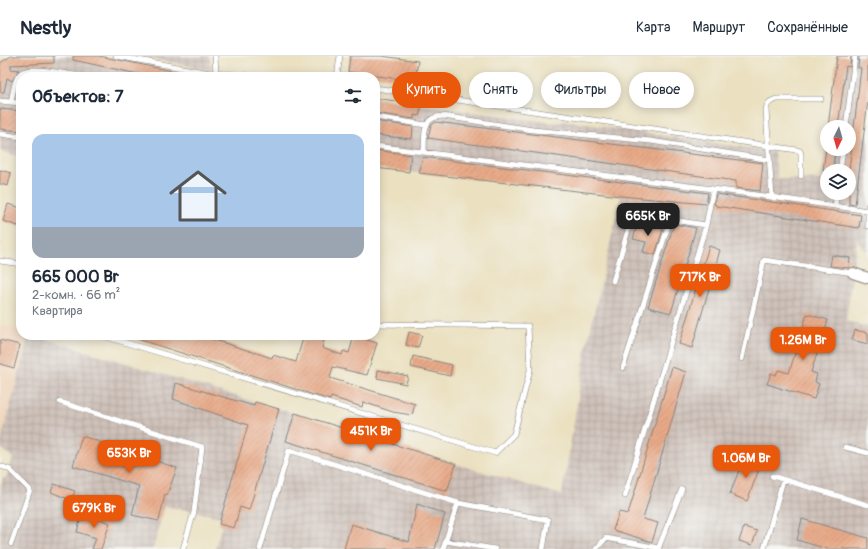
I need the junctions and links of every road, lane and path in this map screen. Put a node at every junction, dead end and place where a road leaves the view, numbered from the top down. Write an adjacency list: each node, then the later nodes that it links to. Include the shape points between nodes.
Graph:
1 (116, 56): 7 (lane)
2 (215, 56): 8 (lane)
3 (340, 56): 9 (lane)
4 (855, 56): 17 (lane)
5 (23, 72): 6 (lane)
6 (52, 72)
7 (205, 72)
8 (216, 72)
9 (338, 72)
10 (16, 82): 14 (lane)
11 (380, 89): 21 (lane)
12 (821, 99): 21 (lane, via 771,101 766,110)
13 (0, 101): 14 (lane)
14 (11, 102): 15 (lane)
15 (16, 103)
16 (380, 118): 18 (lane)
17 (847, 120)
18 (426, 125): 23 (lane); 24 (lane, via 431,118 443,116 533,130 651,141)
19 (0, 134): 20 (lane)
20 (16, 136)
21 (769, 146): 24 (lane); 25 (lane, via 800,151)
22 (380, 147): 23 (lane)
23 (424, 152): 26 (lane)
24 (770, 160): 27 (lane)
25 (801, 176)
26 (713, 189): 27 (lane); 32 (lane)
27 (772, 198): 29 (lane)
28 (836, 200): 29 (lane)
29 (835, 206): 30 (lane)
30 (868, 209): 33 (lane)
31 (670, 220): 32 (lane); 38 (lane, via 640,215 631,220); 42 (lane)
32 (706, 225): 50 (lane)
33 (868, 226)
34 (0, 261): 35 (lane)
35 (16, 263)
36 (853, 273): 37 (street); 41 (lane, via 764,260)
37 (868, 278)
38 (613, 281)
39 (380, 324): 40 (lane, via 528,326 530,370 514,434 495,453)
40 (117, 340)
41 (742, 359)
42 (623, 368)
43 (60, 402): 55 (lane, via 202,447 194,512)
44 (845, 447): 45 (lane)
45 (868, 453)
46 (0, 466): 54 (lane, via 9,469 30,490)
47 (772, 476): 48 (lane)
48 (783, 480): 52 (lane); 62 (lane)
49 (682, 489): 61 (lane)
50 (625, 496)
51 (458, 503): 53 (lane); 56 (lane, via 289,450); 59 (lane, via 548,520)
52 (868, 505)
53 (446, 541): 57 (lane); 58 (lane)
54 (11, 544)
55 (183, 549)
56 (260, 549)
57 (443, 549)
58 (495, 549)
59 (543, 549)
60 (596, 549): 61 (lane, via 606,538)
61 (659, 549)
62 (764, 549)

